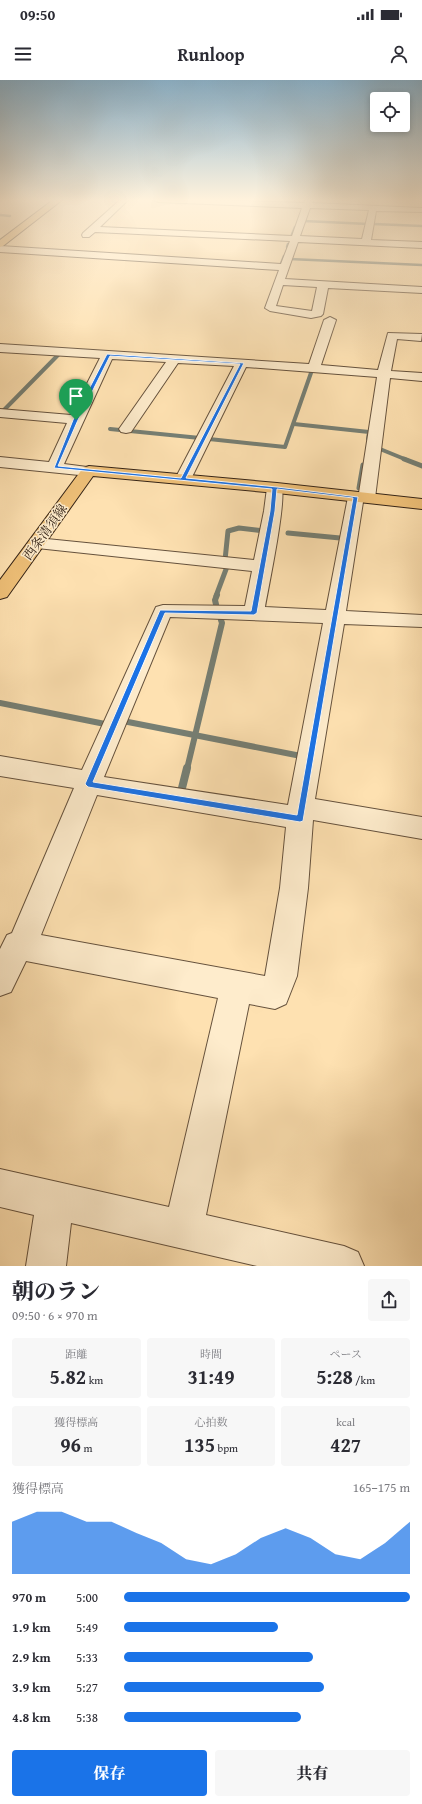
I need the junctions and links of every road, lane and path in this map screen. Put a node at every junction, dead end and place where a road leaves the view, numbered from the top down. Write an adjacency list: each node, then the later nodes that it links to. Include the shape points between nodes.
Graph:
1 (87, 255): 5 (street)
2 (130, 255): 5 (street)
3 (169, 255): 6 (street)
4 (289, 255): 7 (street)
5 (127, 258): 6 (street)
6 (166, 260): 7 (street, via 209,259)
7 (284, 267): 8 (street)
8 (280, 282): 9 (street); 9 (street, via 270,308 311,316 317,314)
9 (323, 285): 10 (street)
10 (422, 290)
11 (330, 320): 17 (street)
12 (421, 337): 18 (street, via 392,335)
13 (3, 351): 14 (street)
14 (108, 355): 15 (street); 21 (street)
15 (174, 359): 16 (street); 22 (street)
16 (242, 363): 17 (street); 26 (street)
17 (314, 368): 18 (street)
18 (384, 374): 19 (street); 28 (street)
19 (422, 378)
20 (0, 413): 21 (street)
21 (76, 420): 24 (street)
22 (126, 429)
23 (0, 462): 24 (street)
24 (55, 468): 25 (street)
25 (89, 471): 26 (main road); 30 (main road, 西条清須線)
26 (183, 479): 27 (main road)
27 (275, 488): 28 (main road); 31 (street)
28 (362, 498): 29 (main road); 34 (street)
29 (422, 504)
30 (37, 543): 31 (street); 32 (main road, 西条清須線)
31 (262, 566): 33 (street)
32 (0, 593)
33 (254, 613): 34 (street); 37 (street, via 162,611)
34 (334, 617): 35 (street); 38 (street)
35 (422, 620)
36 (0, 766): 37 (street)
37 (89, 783): 38 (street); 40 (street)
38 (300, 813): 39 (street); 42 (street, via 294,888 281,976 275,993)
39 (422, 828)
40 (22, 946): 41 (street, via 18,945); 42 (street)
41 (0, 981)
42 (237, 986): 45 (street)
43 (0, 1188): 44 (street)
44 (55, 1202): 45 (street); 46 (street)
45 (183, 1230): 47 (street)
46 (46, 1266)
47 (344, 1266)

